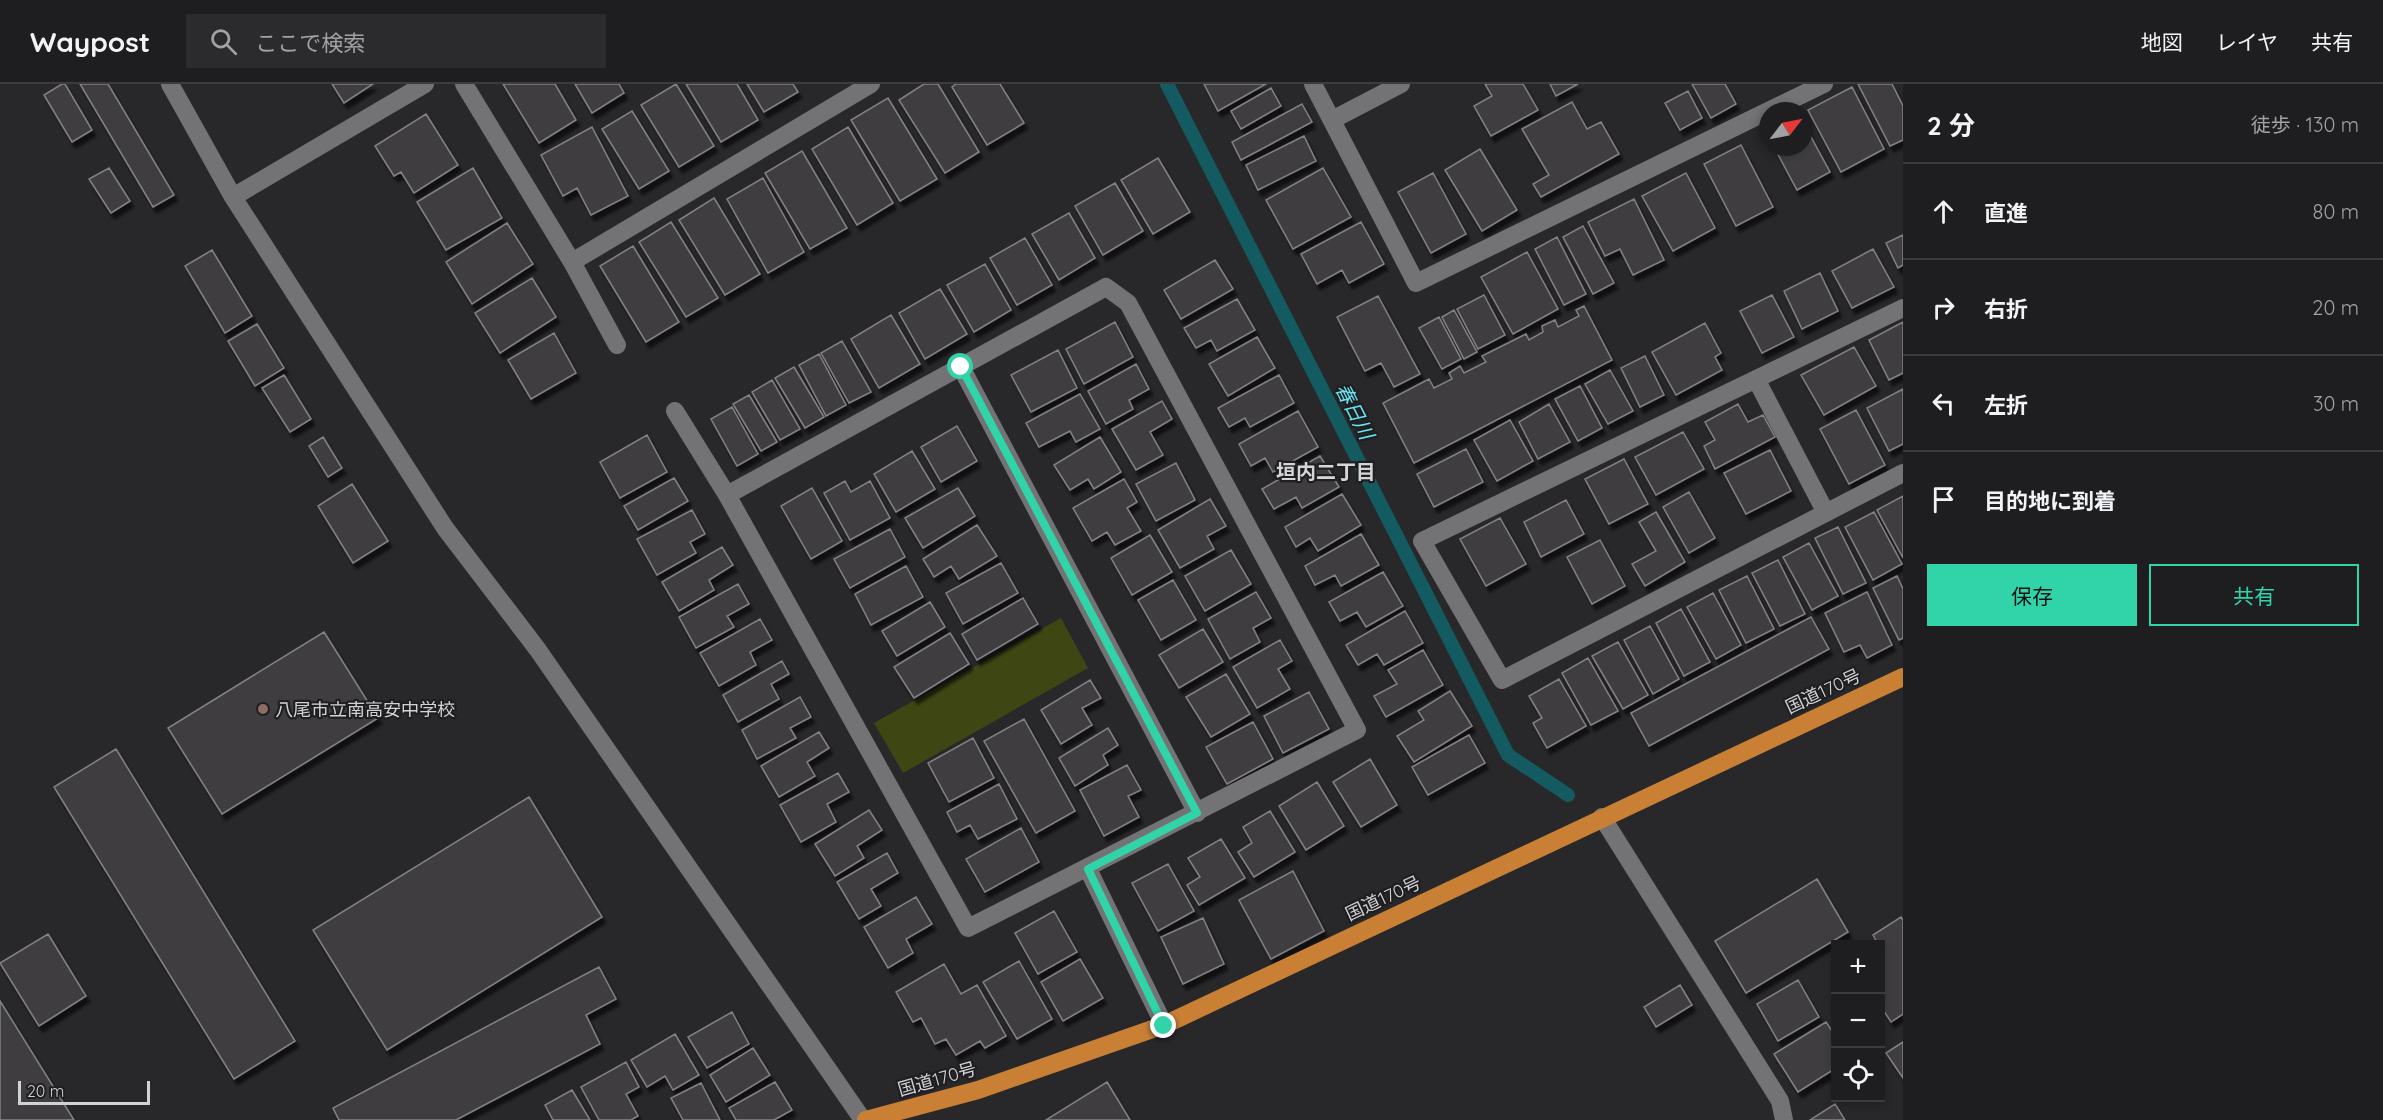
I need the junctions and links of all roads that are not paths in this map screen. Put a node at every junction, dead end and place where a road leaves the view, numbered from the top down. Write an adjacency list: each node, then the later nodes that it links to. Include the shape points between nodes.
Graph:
1 (170, 84): 11 (street)
2 (425, 84): 11 (street)
3 (464, 84): 12 (street)
4 (871, 84): 12 (street)
5 (1313, 84): 10 (street)
6 (1401, 84): 10 (street)
7 (1824, 84): 8 (street)
8 (1787, 102)
9 (1759, 115): 10 (street, via 1416,283)
10 (1332, 120)
11 (233, 197): 26 (street, via 445,528 538,650)
12 (572, 262): 14 (street)
13 (1903, 308): 16 (street)
14 (617, 345)
15 (961, 367): 19 (street); 22 (street); 22 (street, via 1106,287 1128,303 1357,730)
16 (1756, 379): 20 (street); 20 (street, via 1422,541 1502,681)
17 (675, 411): 19 (street)
18 (1903, 473): 20 (street)
19 (727, 495): 24 (street, via 968,928)
20 (1826, 513)
21 (1903, 677): 23 (highway, 国道170号)
22 (1197, 813): 24 (street)
23 (1602, 817): 25 (highway, 国道170号); 27 (street, via 1780,1101)
24 (1088, 869): 25 (street)
25 (1164, 1026): 26 (highway, 国道170号, via 978,1090)
26 (865, 1120)
27 (1784, 1120)

